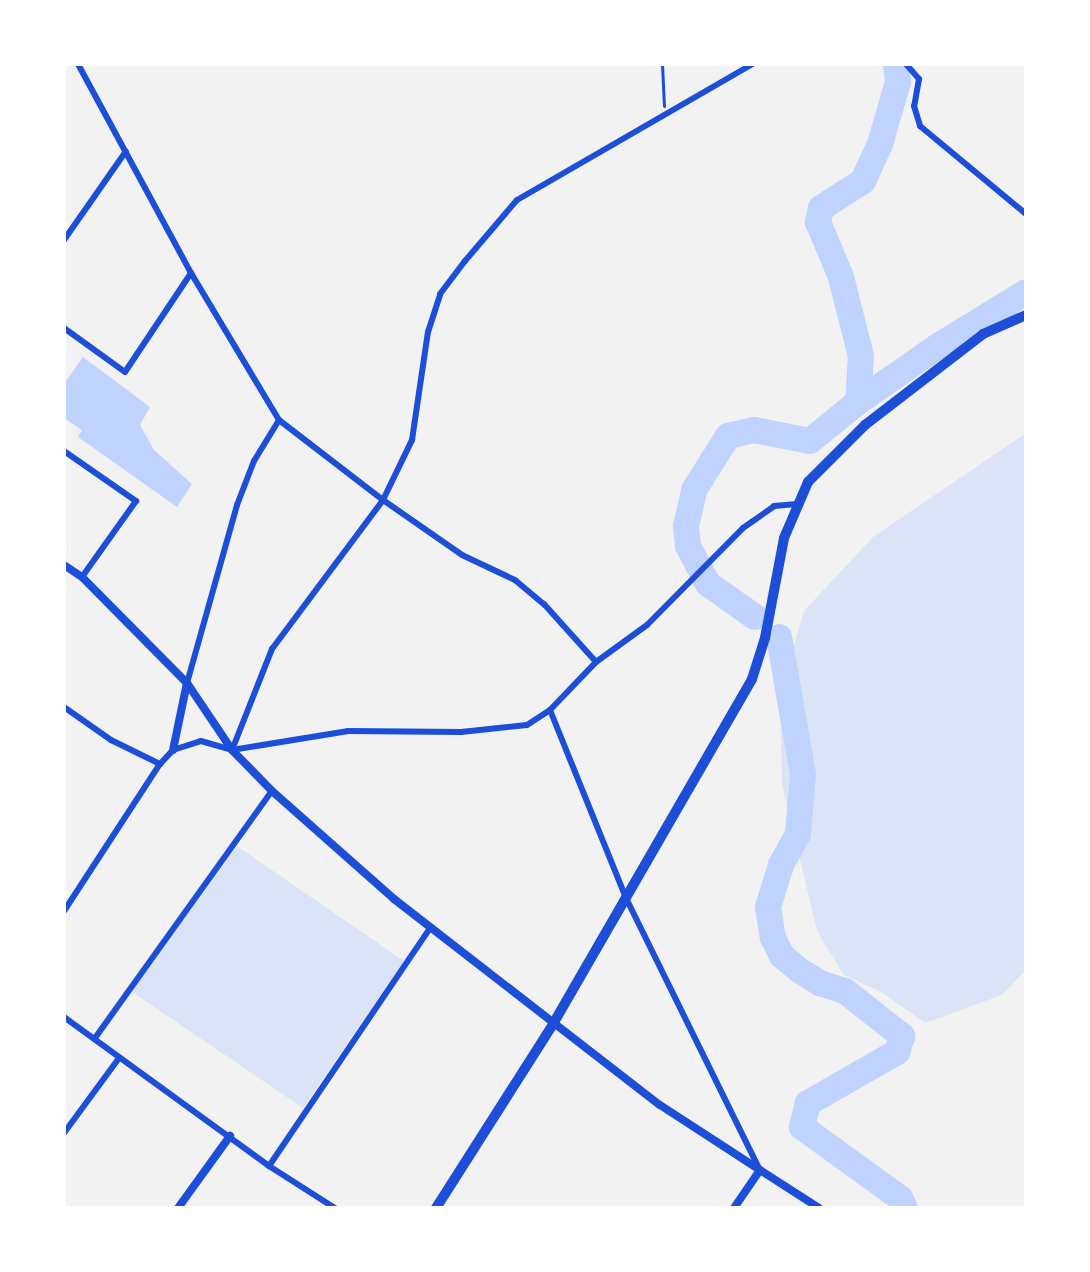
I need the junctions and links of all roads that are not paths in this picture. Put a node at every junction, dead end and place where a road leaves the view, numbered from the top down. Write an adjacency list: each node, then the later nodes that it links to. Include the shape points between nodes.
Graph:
1 (78, 64): 4 (street)
2 (753, 64): 12 (street, via 517,200 492,227 440,294 428,332 412,440)
3 (906, 64): 5 (street, via 919,79 914,106 920,126)
4 (126, 151): 6 (street); 7 (street)
5 (1026, 214)
6 (64, 240)
7 (191, 273): 9 (street, via 125,372); 10 (street)
8 (1026, 315): 13 (main road, via 983,334 865,425 808,482)
9 (64, 328)
10 (279, 420): 12 (street); 17 (street, via 254,461 237,505)
11 (64, 451): 15 (street, via 136,501)
12 (383, 500): 16 (street, via 462,555 515,580); 21 (street, via 272,649)
13 (797, 504): 16 (street, via 774,506 743,528 647,625); 24 (main road, via 784,538 752,679)
14 (64, 565): 15 (street)
15 (82, 577): 17 (street)
16 (596, 662): 19 (street)
17 (187, 683): 20 (street); 21 (street)
18 (64, 707): 22 (street, via 111,740)
19 (550, 710): 21 (street, via 527,725 461,732 348,731); 24 (street)
20 (173, 750): 21 (street, via 201,741); 22 (street)
21 (232, 750): 23 (street)
22 (160, 764): 25 (street)
23 (272, 791): 26 (street); 29 (street)
24 (626, 898): 28 (main road); 34 (street)
25 (64, 911)
26 (431, 927): 28 (street); 33 (street)
27 (64, 1017): 29 (street)
28 (553, 1024): 34 (street, via 660,1105); 37 (main road)
29 (95, 1038): 30 (street)
30 (119, 1058): 31 (street); 32 (street)
31 (64, 1133)
32 (230, 1136): 33 (street); 35 (street)
33 (269, 1166): 36 (street)
34 (760, 1170): 38 (street); 39 (street)
35 (178, 1208)
36 (335, 1208)
37 (436, 1208)
38 (734, 1208)
39 (819, 1208)

